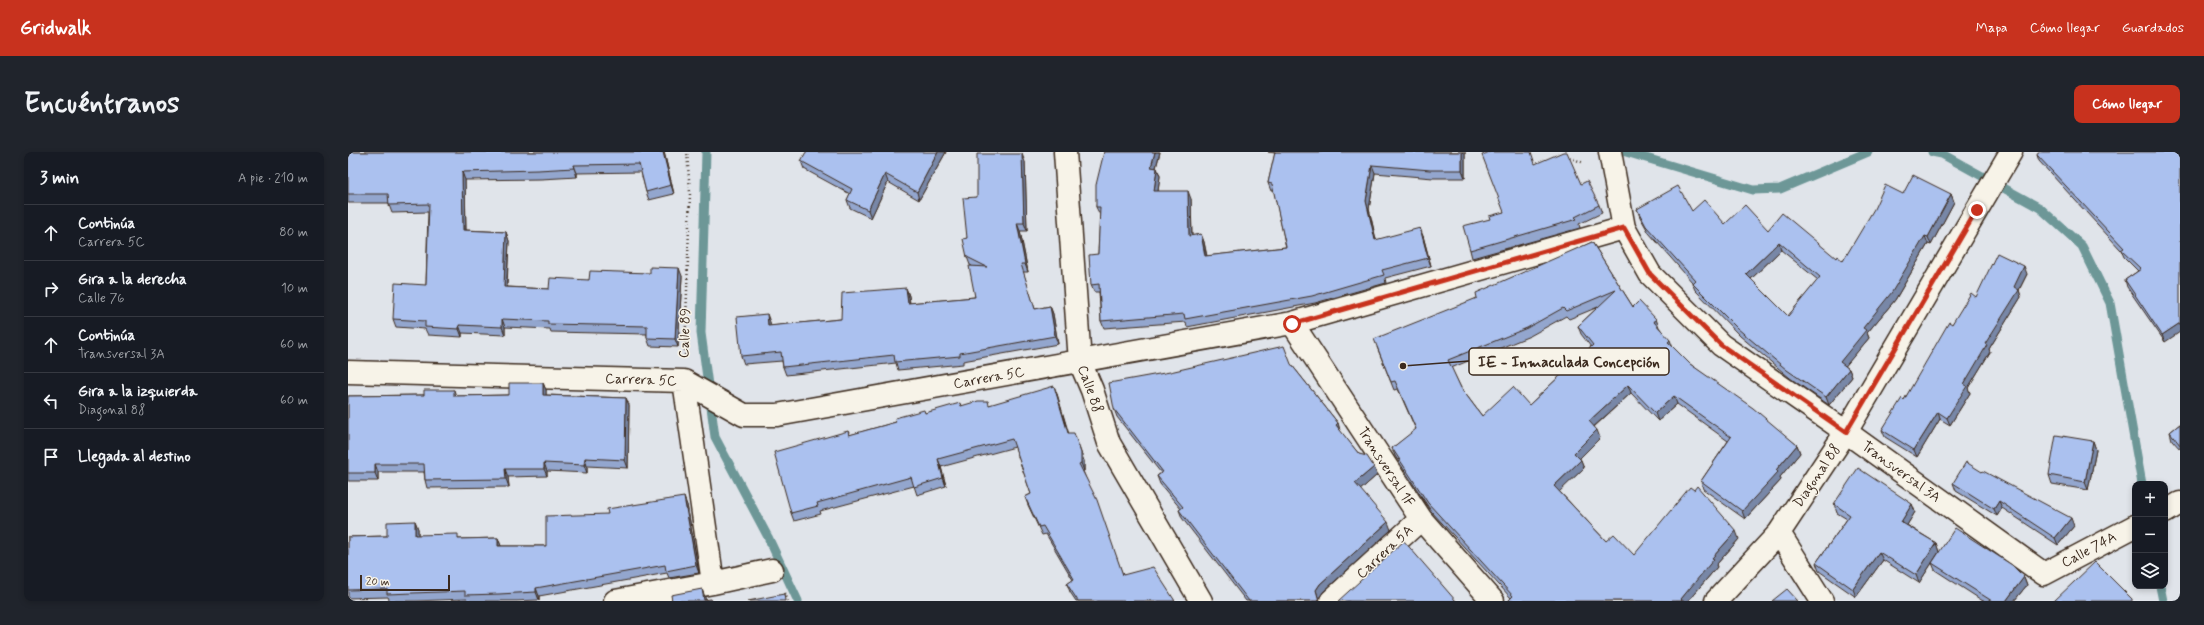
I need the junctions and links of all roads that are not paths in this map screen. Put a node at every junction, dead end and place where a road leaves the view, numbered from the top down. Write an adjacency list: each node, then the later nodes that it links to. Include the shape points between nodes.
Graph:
1 (1065, 152): 6 (street, Calle 88)
2 (1610, 152): 4 (street, Transversal 3A)
3 (2007, 159): 9 (street, Diagonal 88)
4 (1624, 228): 5 (street, Carrera 5C); 9 (street, Transversal 3A, via 1650,274 1721,345)
5 (1292, 324): 6 (street, Carrera 5C); 12 (street, Transversal 1F)
6 (1080, 362): 8 (street, Carrera 5C, via 777,415 744,415); 19 (street, Calle 88, via 1109,443)
7 (348, 372): 8 (street, Carrera 5C)
8 (684, 381): 17 (street)
9 (1846, 432): 14 (street, Diagonal 88); 16 (street, Transversal 3A)
10 (2180, 503): 11 (street)
11 (2168, 509)
12 (1421, 519): 20 (street, Carrera 5A); 21 (street, Transversal 1F)
13 (2127, 530): 16 (street, Calle 74A)
14 (1779, 533): 22 (street, Diagonal 88); 23 (street)
15 (772, 570): 17 (street)
16 (2044, 574)
17 (714, 583): 18 (street)
18 (615, 601)
19 (1200, 601)
20 (1332, 601)
21 (1493, 601)
22 (1716, 601)
23 (1822, 601)

